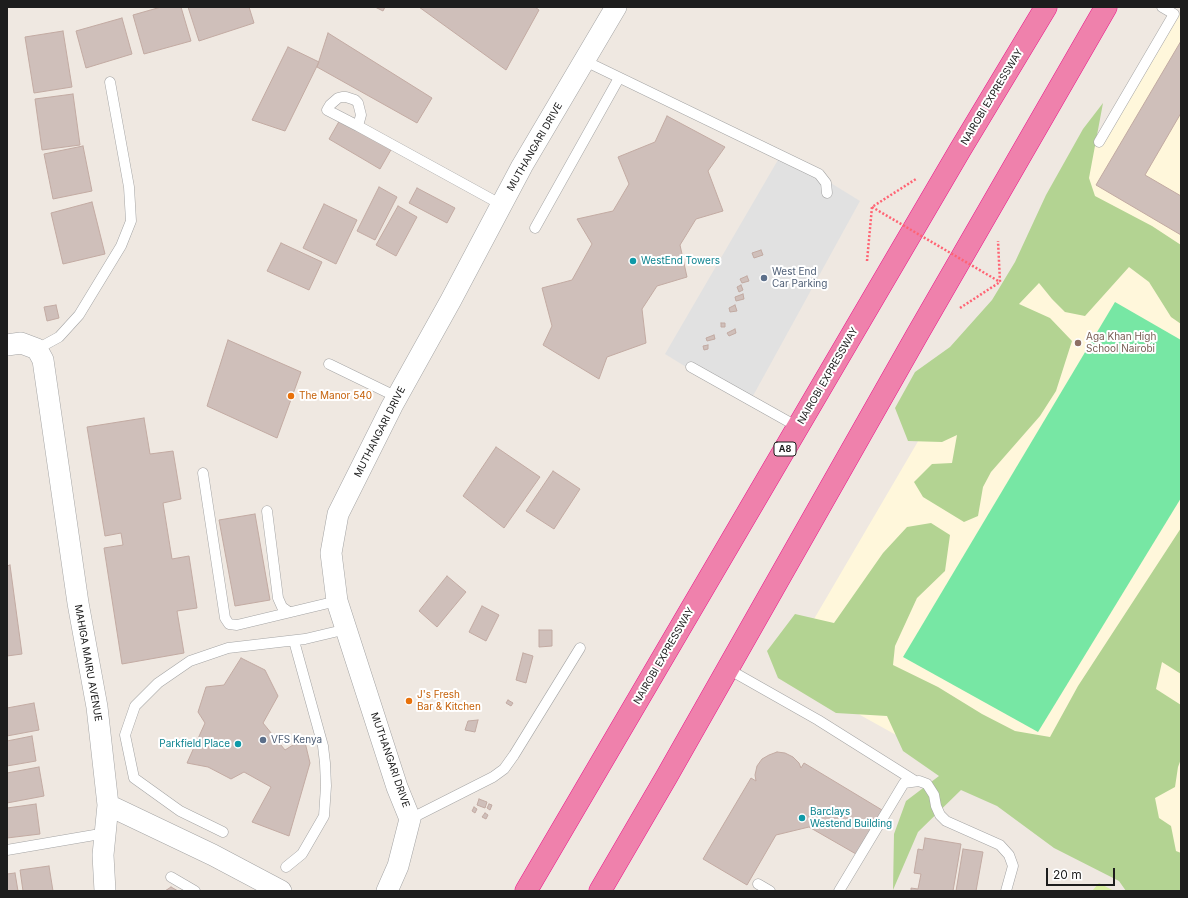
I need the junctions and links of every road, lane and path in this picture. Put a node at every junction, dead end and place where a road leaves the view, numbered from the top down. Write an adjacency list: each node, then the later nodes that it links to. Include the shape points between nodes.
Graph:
1 (616, 7): 5 (street, MUTHANGARI DRIVE)
2 (1046, 7): 19 (highway, NAIROBI EXPRESSWAY / A8)
3 (1106, 7): 27 (highway)
4 (1162, 7): 9 (lane, via 1174,14)
5 (585, 61): 6 (lane); 11 (street, MUTHANGARI DRIVE, via 522,166)
6 (619, 78): 10 (lane, via 819,174 826,183); 13 (lane)
7 (110, 82): 15 (lane, via 129,187 130,221 122,246 79,315 59,337)
8 (358, 126): 11 (lane)
9 (1099, 142)
10 (827, 193)
11 (502, 205): 18 (street, MUTHANGARI DRIVE)
12 (872, 207): 14 (path, bridge)
13 (534, 228)
14 (1000, 282)
15 (22, 346): 29 (street, MAHIGA MAIRU AVENUE, via 44,360 78,603 97,707)
16 (329, 364): 18 (lane)
17 (691, 367): 19 (lane)
18 (397, 397): 22 (street, MUTHANGARI DRIVE, via 338,514 331,553)
19 (798, 427): 41 (highway, NAIROBI EXPRESSWAY / A8)
20 (203, 473): 23 (lane, via 225,618 229,624 237,625)
21 (267, 511): 23 (lane, via 278,598 282,607)
22 (338, 601): 23 (lane); 24 (street, MUTHANGARI DRIVE)
23 (289, 612)
24 (347, 629): 25 (lane); 30 (street, MUTHANGARI DRIVE, via 397,787)
25 (294, 641): 32 (lane, via 228,648 190,661 158,683 135,706 125,735 134,778 180,811); 34 (lane, via 322,746 326,786 324,816 302,854)
26 (580, 648): 30 (lane, via 504,769)
27 (728, 669): 28 (lane, via 818,720); 42 (highway)
28 (915, 781): 44 (lane, via 904,783); 45 (lane, via 927,784 934,795 940,815 946,821 1000,846 1009,855 1013,866)
29 (108, 805): 31 (street, MAHIGA MAIRU AVENUE); 39 (street, via 213,855)
30 (410, 819): 40 (street, MUTHANGARI DRIVE, via 398,866)
31 (106, 832): 33 (lane); 37 (street, MAHIGA MAIRU AVENUE, via 103,855)
32 (223, 832)
33 (7, 850)
34 (286, 867)
35 (171, 877): 38 (lane)
36 (758, 884): 43 (lane)
37 (104, 891)
38 (195, 891)
39 (280, 891)
40 (387, 891)
41 (526, 891)
42 (600, 891)
43 (770, 891)
44 (839, 891)
45 (1006, 891)

